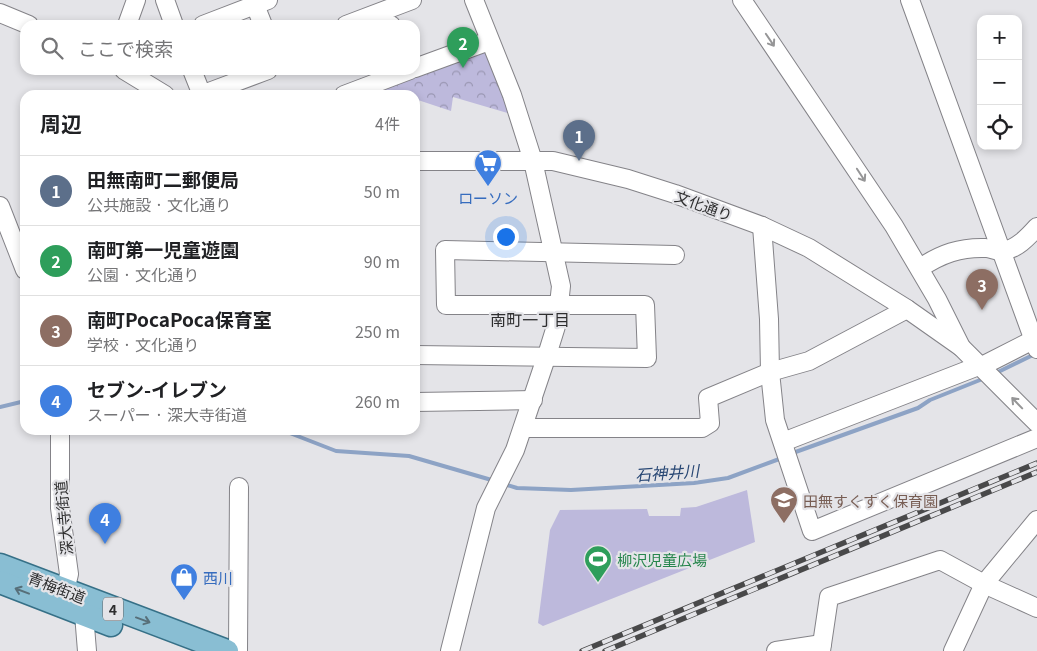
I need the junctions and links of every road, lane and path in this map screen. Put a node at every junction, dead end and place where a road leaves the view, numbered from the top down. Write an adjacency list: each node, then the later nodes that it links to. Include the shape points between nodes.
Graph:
1 (136, 0): 9 (street)
2 (165, 0): 10 (street)
3 (412, 0): 13 (street)
4 (474, 0): 15 (street)
5 (742, 0): 35 (street, one-way to 35)
6 (910, 0): 32 (street)
7 (258, 2): 11 (street); 12 (street)
8 (0, 13): 14 (street)
9 (129, 20)
10 (172, 20)
11 (215, 20)
12 (261, 20)
13 (390, 20)
14 (20, 21)
15 (489, 41): 16 (street); 26 (street, via 512,94)
16 (420, 66)
17 (132, 75): 21 (street)
18 (194, 75): 22 (street)
19 (255, 75): 23 (street)
20 (397, 75): 24 (street)
21 (157, 90)
22 (200, 90)
23 (215, 90)
24 (357, 90)
25 (420, 161): 26 (street, 文化通り)
26 (533, 161): 28 (street, 文化通り, via 553,161 628,179); 31 (street)
27 (0, 206): 30 (street)
28 (762, 226): 37 (street, 文化通り, via 809,248); 43 (street)
29 (1037, 227): 32 (street, via 1017,245)
30 (6, 236): 34 (street)
31 (554, 252): 33 (street); 36 (street, via 561,286); 36 (street, via 445,250 446,305)
32 (1002, 252): 35 (street, via 988,248 960,249 939,255); 38 (street)
33 (675, 255)
34 (20, 261)
35 (920, 268): 39 (street)
36 (559, 304): 41 (street); 41 (street, via 645,305 647,358)
37 (907, 309): 39 (street, 文化通り); 43 (street, via 809,361)
38 (1036, 342): 42 (street)
39 (961, 348): 42 (street, 文化通り)
40 (420, 355): 41 (street)
41 (547, 355): 44 (street)
42 (987, 371): 46 (street, 文化通り, one-way to 42); 50 (street)
43 (770, 372): 47 (street, via 708,398 710,423 702,428); 50 (street, via 775,420)
44 (533, 400): 45 (street); 47 (street)
45 (420, 402)
46 (1037, 423)
47 (523, 428): 64 (street, via 486,508)
48 (60, 435): 56 (street, 深大寺街道, via 60,508 69,574)
49 (1037, 438): 50 (street, via 812,532)
50 (783, 442)
51 (239, 487): 63 (street)
52 (1037, 520): 55 (street)
53 (0, 565): 56 (main road, 青梅街道 / 4)
54 (0, 582): 56 (main road, 青梅街道 / 4, one-way to 54)
55 (984, 584): 57 (street); 59 (street, via 940,560 829,597); 66 (street)
56 (64, 598): 58 (main road, 青梅街道 / 4); 62 (main road, 青梅街道 / 4, one-way to 62)
57 (1037, 608)
58 (84, 614): 60 (street); 61 (main road, 青梅街道 / 4)
59 (822, 648): 65 (street)
60 (87, 651)
61 (183, 651)
62 (227, 651)
63 (238, 651)
64 (450, 651)
65 (776, 651)
66 (952, 651)

